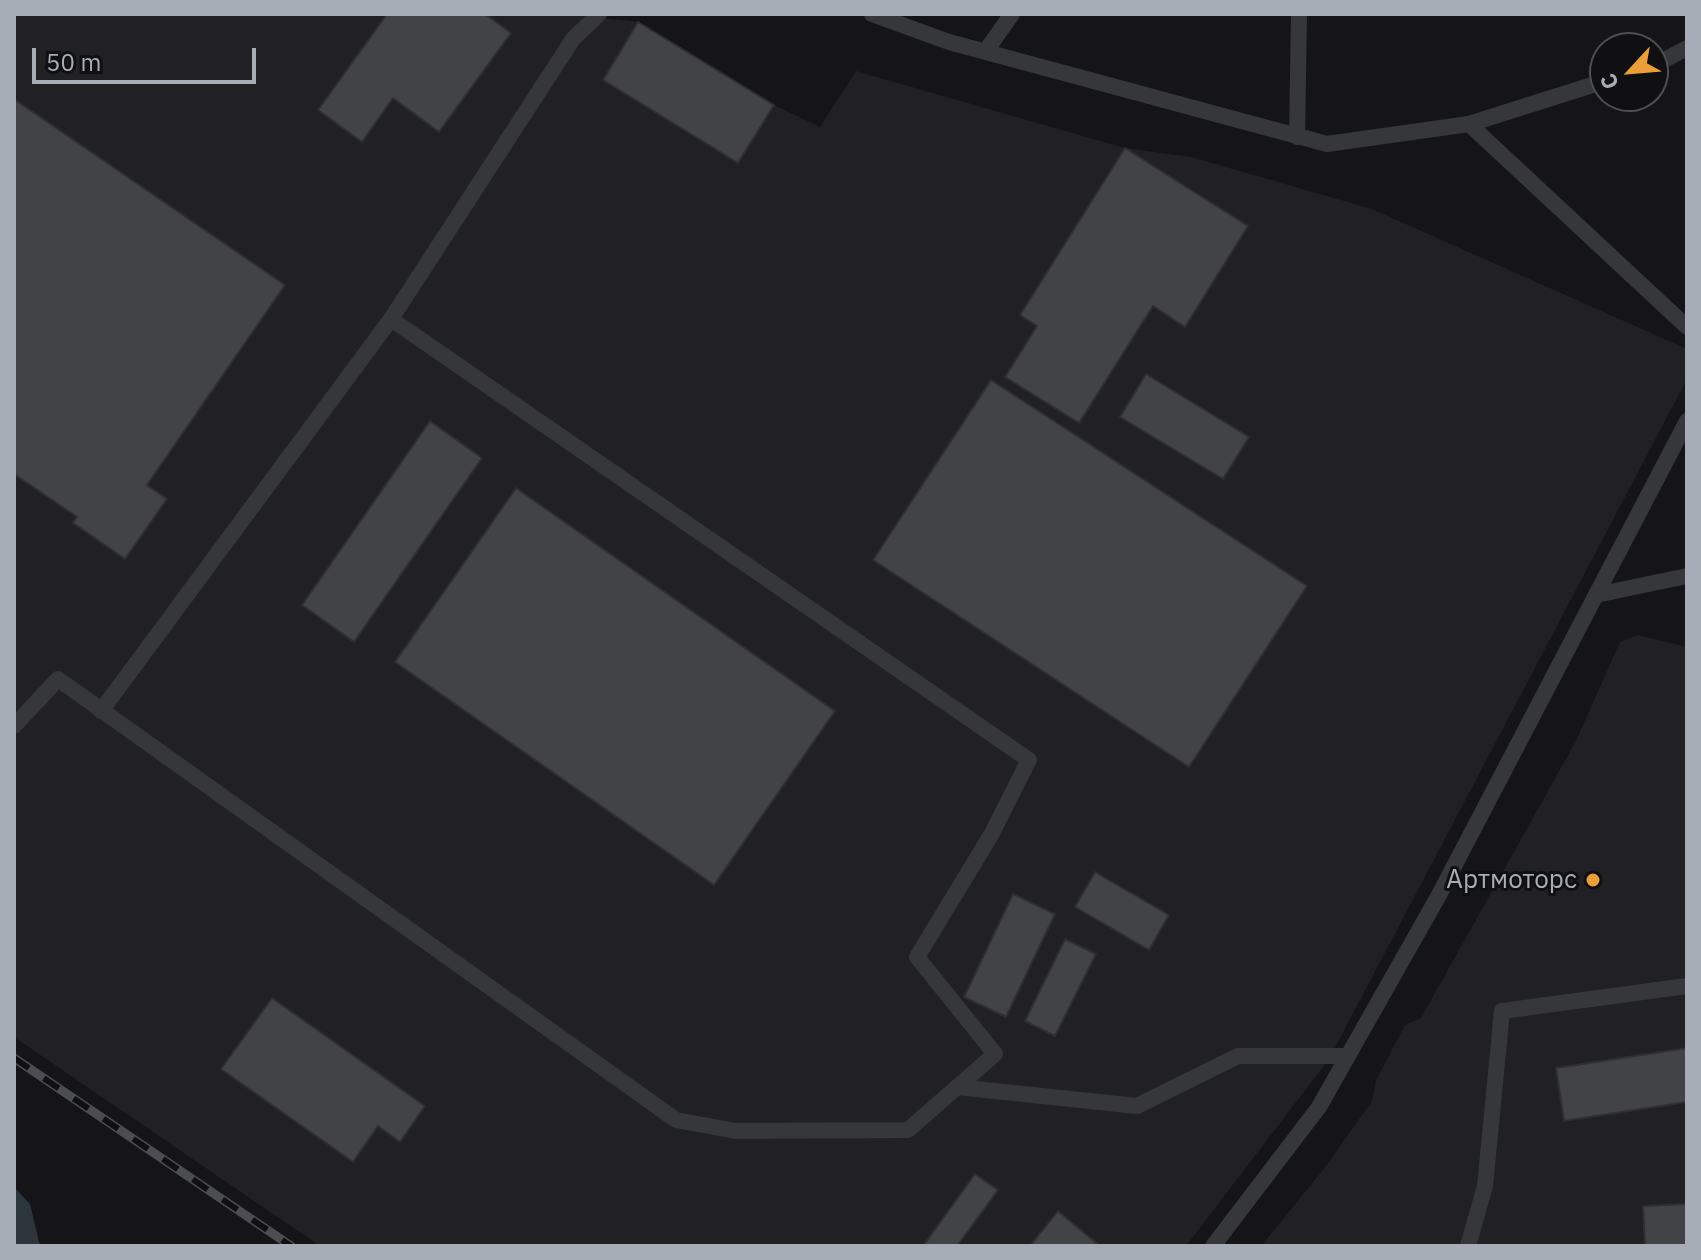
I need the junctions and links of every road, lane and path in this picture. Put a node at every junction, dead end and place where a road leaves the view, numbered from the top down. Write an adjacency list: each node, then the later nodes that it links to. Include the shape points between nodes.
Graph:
1 (599, 14): 11 (lane, via 573,39)
2 (872, 14): 6 (lane)
3 (1012, 14): 6 (lane)
4 (1299, 14): 10 (lane)
5 (1687, 48): 7 (lane)
6 (985, 52): 10 (lane)
7 (1669, 58)
8 (1589, 86): 9 (lane)
9 (1469, 124): 10 (lane, via 1327,144); 12 (lane)
10 (1297, 137)
11 (391, 319): 16 (lane); 20 (lane, via 1029,760 991,835 917,957 995,1054)
12 (1687, 327)
13 (1687, 421): 15 (lane)
14 (1687, 576): 15 (lane)
15 (1596, 595): 19 (lane)
16 (101, 711): 17 (lane, via 58,679); 20 (lane, via 676,1120 736,1131 908,1130)
17 (14, 726)
18 (1687, 986): 22 (lane, via 1502,1011 1485,1186)
19 (1348, 1056): 20 (lane, via 1238,1056 1137,1106); 21 (lane, via 1319,1107)
20 (957, 1087)
21 (1213, 1246)
22 (1468, 1246)

